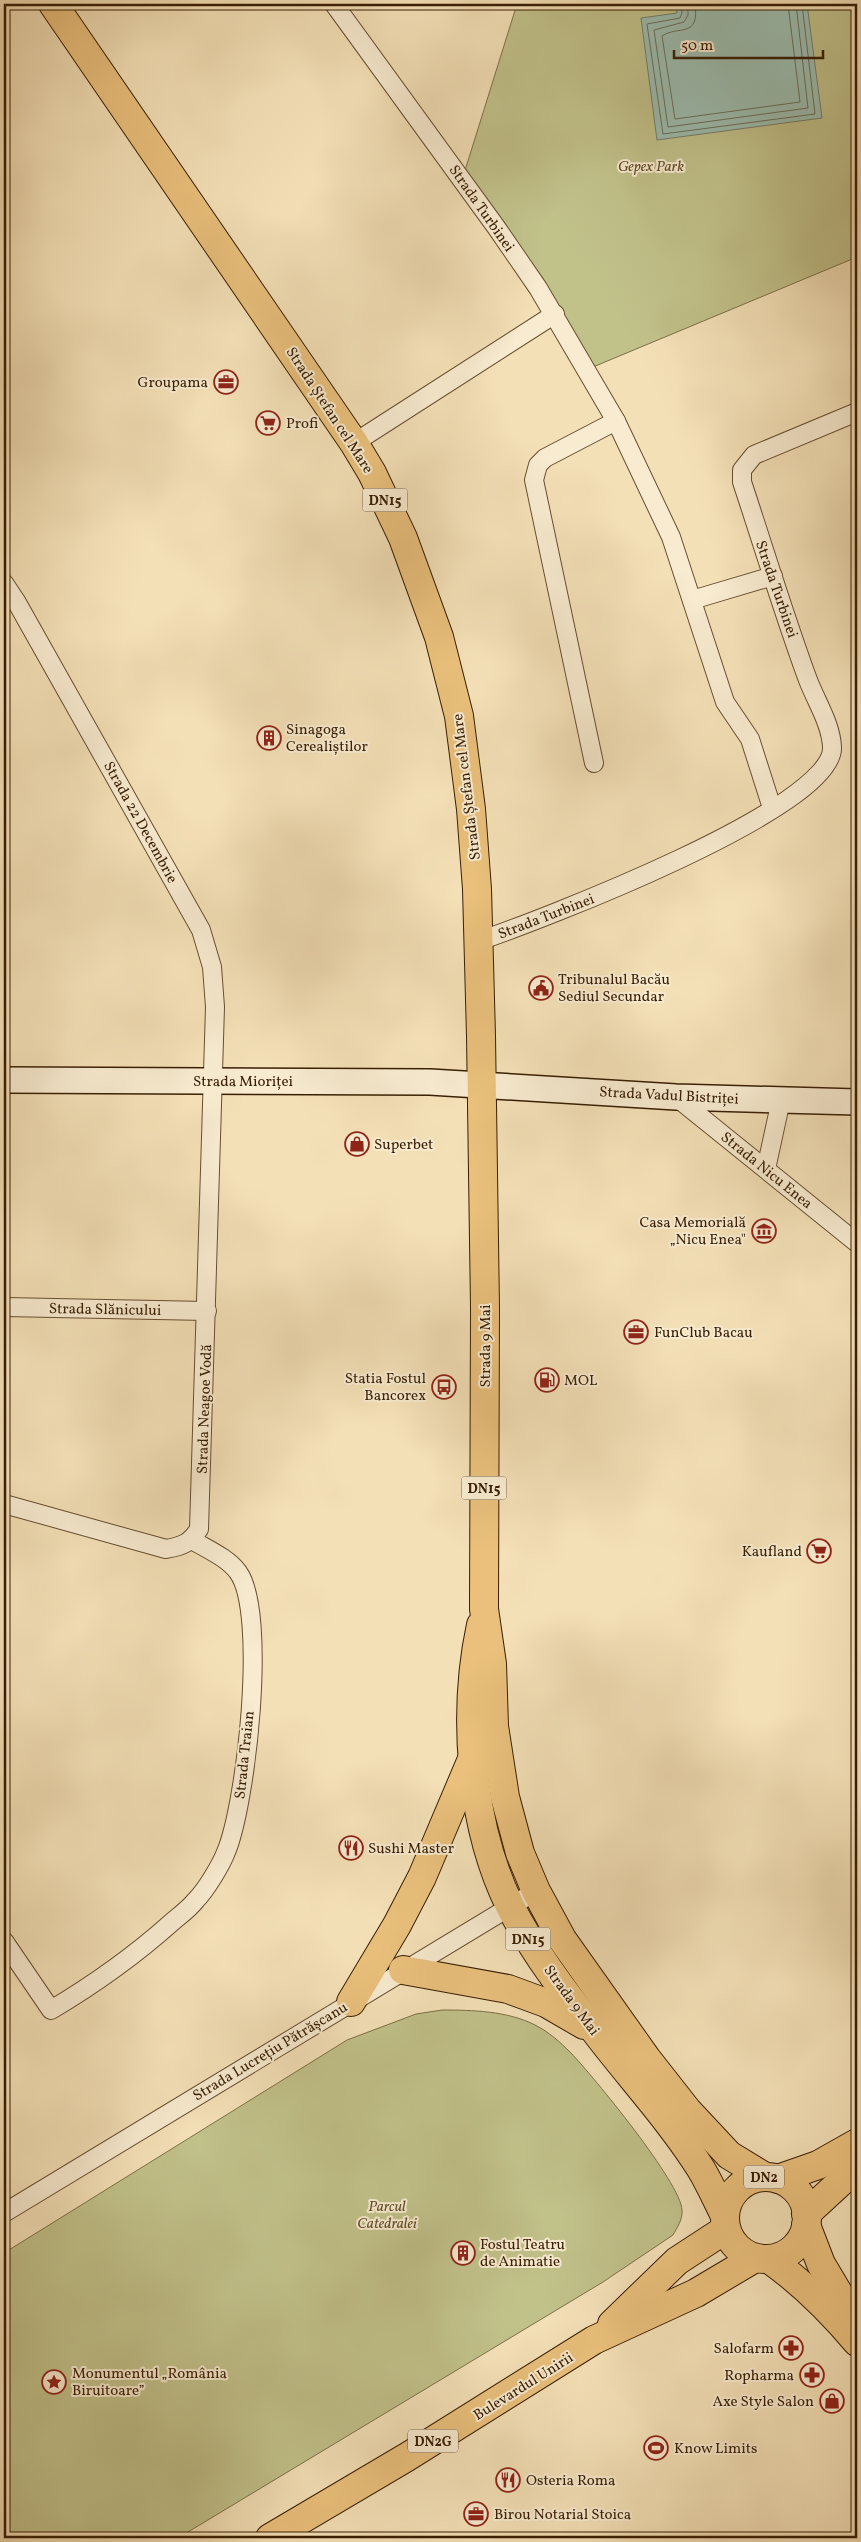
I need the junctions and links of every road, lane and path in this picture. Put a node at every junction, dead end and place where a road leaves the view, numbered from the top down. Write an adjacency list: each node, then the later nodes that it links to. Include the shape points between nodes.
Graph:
1 (53, 4): 6 (main road, Strada Ștefan cel Mare / DN15)
2 (334, 4): 3 (street, Strada Turbinei, via 496,227)
3 (554, 314): 5 (street, Strada Turbinei); 6 (street)
4 (857, 412): 7 (street, Strada Turbinei, via 754,456 742,470 742,482)
5 (616, 421): 9 (street, Strada Turbinei, via 672,537); 10 (street, via 544,458 538,465 534,480)
6 (354, 443): 12 (main road, Strada Ștefan cel Mare / DN15, via 388,505 415,569 450,676 471,809)
7 (773, 576): 9 (street); 11 (street, Strada Turbinei, via 832,747 824,770 812,782)
8 (4, 583): 14 (street, Strada 22 Decembrie, via 200,930 212,968 215,1007)
9 (692, 600): 11 (street, Strada Turbinei, via 725,702 750,739)
10 (594, 763)
11 (772, 808): 12 (street, Strada Turbinei, via 679,861 536,922)
12 (479, 941): 15 (main road, Strada Ștefan cel Mare / DN15)
13 (4, 1080): 14 (main road, Strada Mioriței)
14 (212, 1080): 15 (main road, Strada Mioriței); 22 (street, Strada Neagoe Vodă)
15 (482, 1083): 16 (main road, Strada Vadul Bistriței); 25 (main road, Strada 9 Mai / DN15)
16 (676, 1097): 17 (main road, Strada Vadul Bistriței); 19 (street, Strada Nicu Enea)
17 (781, 1100): 18 (main road, Strada Vadul Bistriței); 19 (street)
18 (857, 1102)
19 (766, 1169): 20 (street, Strada Nicu Enea)
20 (857, 1243)
21 (4, 1307): 22 (street, Strada Slănicului)
22 (207, 1311): 24 (street, Strada Neagoe Vodă, via 201,1510 199,1529)
23 (4, 1504): 24 (street, via 166,1550)
24 (192, 1540): 29 (street, Strada Traian, via 228,1562 239,1573 250,1606 253,1632 248,1748 242,1795 226,1852 197,1900 150,1942 51,2010)
25 (484, 1609): 26 (main road, Strada 9 Mai / DN15, via 473,1664); 27 (main road, Strada 9 Mai / DN15, via 492,1664 494,1726 505,1797 520,1853)
26 (472, 1758): 28 (main road, Strada 9 Mai / DN15, via 480,1814); 31 (main road, via 422,1877)
27 (536, 1891): 28 (street, Strada Lucrețiu Pătrășcanu); 35 (main road, Strada 9 Mai / DN15, via 568,1947 647,2059 688,2110 729,2154)
28 (510, 1905): 30 (street, Strada Lucrețiu Pătrășcanu); 32 (main road, Strada 9 Mai / DN15, via 535,1950)
29 (4, 1941)
30 (403, 1970): 31 (street, Strada Lucrețiu Pătrășcanu); 32 (main road, via 508,1989 546,2003)
31 (351, 2002): 36 (street, Strada Lucrețiu Pătrășcanu)
32 (593, 2030): 38 (main road, Strada 9 Mai / DN15, via 701,2169)
33 (857, 2143): 35 (main road, DN2, via 818,2165)
34 (857, 2167): 37 (main road)
35 (772, 2178): 37 (main road, DN2, via 798,2192); 38 (main road, DN2, via 742,2185 727,2204)
36 (4, 2213)
37 (806, 2219): 39 (main road, via 802,2237 794,2248 782,2256); 40 (main road, DN2, via 821,2264)
38 (725, 2222): 39 (main road, via 732,2242 742,2251); 41 (main road, Bulevardul Unirii / DN2G, via 677,2261)
39 (762, 2258): 41 (main road, Bulevardul Unirii / DN2G, via 696,2293); 42 (main road, via 800,2281)
40 (857, 2325)
41 (594, 2340): 43 (main road, Bulevardul Unirii / DN2G, via 416,2452)
42 (857, 2342)
43 (270, 2538)

